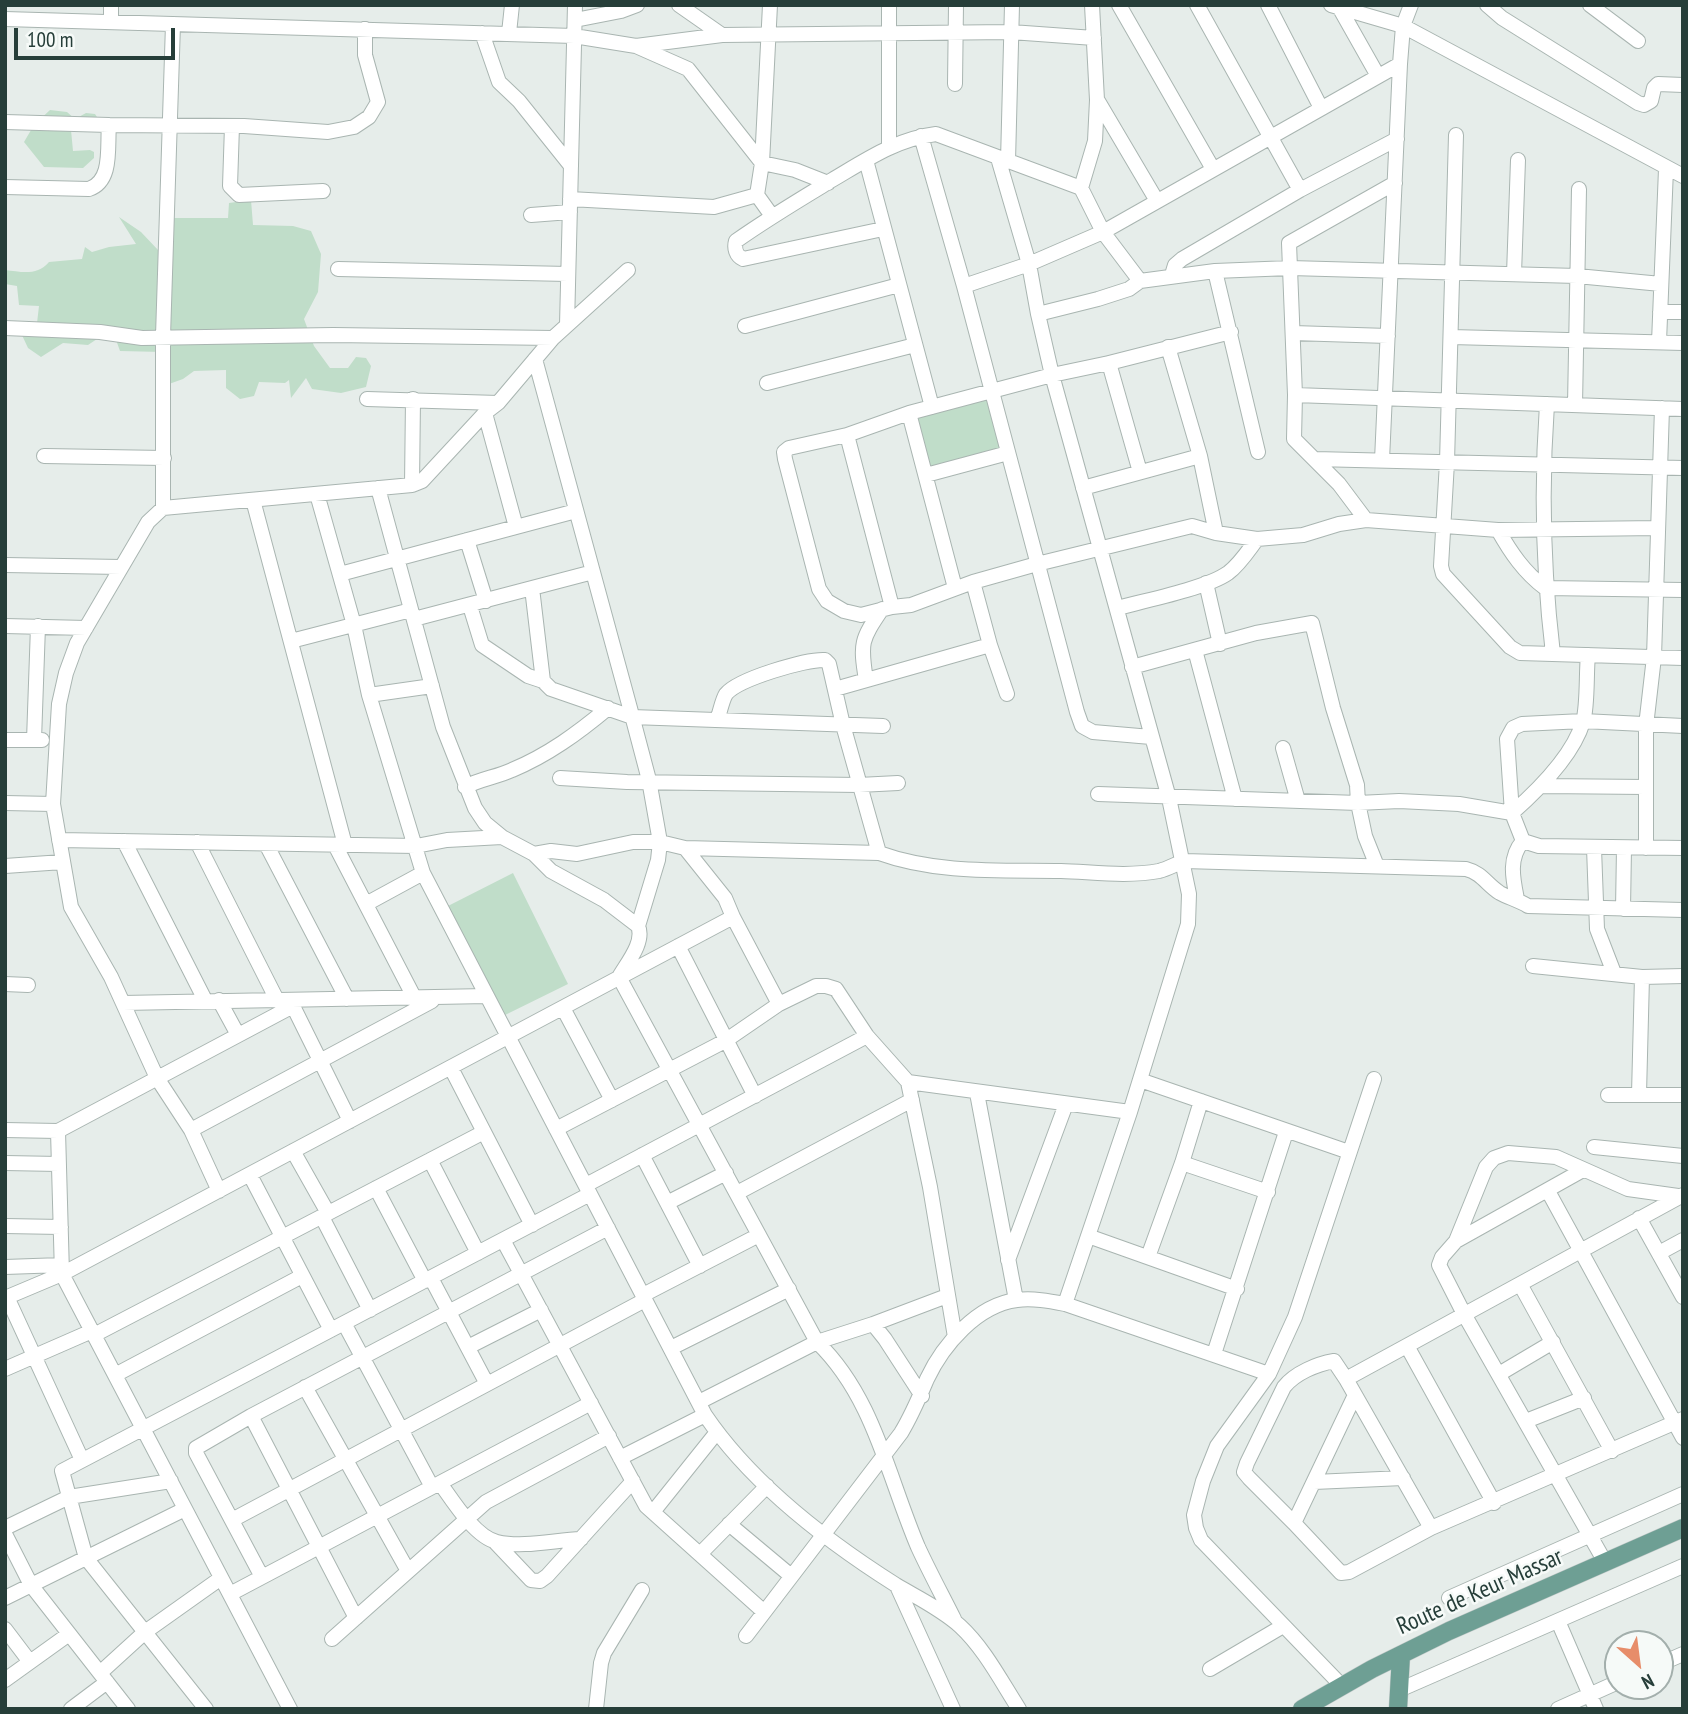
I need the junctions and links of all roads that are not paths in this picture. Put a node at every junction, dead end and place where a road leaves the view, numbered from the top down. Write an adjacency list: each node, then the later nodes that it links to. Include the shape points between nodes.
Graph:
1 (111, 5): 19 (street)
2 (512, 5): 25 (street)
3 (637, 5): 17 (street, via 621,11)
4 (679, 5): 28 (street)
5 (770, 5): 29 (street)
6 (889, 5): 26 (street)
7 (956, 5): 27 (street)
8 (1012, 5): 23 (street)
9 (1092, 5): 31 (street)
10 (1119, 5): 54 (street)
11 (1197, 5): 46 (street)
12 (1268, 5): 39 (street)
13 (1411, 5): 21 (street)
14 (1487, 5): 37 (street, via 1639,103 1651,101 1658,84)
15 (1590, 5): 32 (street)
16 (1335, 6): 21 (street); 35 (street)
17 (575, 13): 30 (street)
18 (5, 19): 19 (street)
19 (111, 22): 20 (street)
20 (173, 24): 22 (street); 42 (street)
21 (1403, 26): 34 (street); 55 (street)
22 (365, 29): 24 (street); 43 (street, via 365,55 378,102 369,117 354,127 328,132)
23 (1011, 32): 27 (street); 31 (street); 50 (street)
24 (482, 33): 25 (street); 53 (street, via 499,82)
25 (509, 33): 30 (street)
26 (889, 34): 27 (street); 29 (street); 48 (street)
27 (955, 34): 36 (street)
28 (722, 35): 29 (street); 33 (street)
29 (768, 35): 52 (street)
30 (574, 36): 33 (street); 53 (street)
31 (1094, 38): 38 (street)
32 (1638, 41)
33 (636, 46): 52 (street, via 688,69)
34 (1400, 64): 35 (street); 47 (street)
35 (1378, 76): 39 (street)
36 (955, 84)
37 (1683, 85)
38 (1097, 100): 60 (street, via 1095,141); 65 (street)
39 (1321, 108): 46 (street)
40 (5, 122): 41 (street)
41 (109, 125): 42 (street); 59 (street, via 105,177 98,186)
42 (169, 126): 43 (street); 95 (street)
43 (232, 126): 63 (street, via 233,192)
44 (1456, 135): 77 (street)
45 (921, 136): 48 (street); 50 (street, via 936,134); 85 (street)
46 (1270, 137): 54 (street); 62 (street)
47 (1397, 138): 58 (street); 62 (street)
48 (889, 146): 49 (street)
49 (866, 160): 57 (street); 69 (street)
50 (1003, 160): 60 (street); 71 (street)
51 (1518, 160): 79 (street)
52 (762, 163): 57 (street); 64 (street)
53 (571, 166): 66 (street)
54 (1213, 169): 65 (street)
55 (1667, 169): 56 (street); 83 (street)
56 (1683, 176)
57 (828, 183): 68 (street)
58 (1395, 183): 72 (street, via 1289,243); 76 (street)
59 (5, 187)
60 (1081, 188): 70 (street)
61 (1579, 188): 81 (street)
62 (1300, 190): 80 (street, via 1182,260)
63 (323, 191)
64 (757, 195): 66 (street, via 715,206); 68 (street)
65 (1157, 201): 70 (street)
66 (570, 205): 67 (street); 78 (street)
67 (531, 215)
68 (772, 216): 69 (street, via 736,241 740,257)
69 (883, 229): 84 (street)
70 (1103, 232): 71 (street); 82 (street)
71 (1029, 264): 85 (street); 88 (street)
72 (1290, 268): 75 (street); 76 (street); 93 (street)
73 (338, 270): 78 (street)
74 (628, 270): 89 (street)
75 (1215, 271): 80 (street); 92 (street)
76 (1391, 272): 77 (street); 94 (street)
77 (1452, 273): 79 (street); 96 (street)
78 (568, 274): 89 (street)
79 (1514, 274): 81 (street)
80 (1172, 275): 82 (street)
81 (1577, 276): 83 (street); 98 (street)
82 (1140, 281): 88 (street, via 1108,296)
83 (1661, 284): 86 (street)
84 (899, 285): 90 (street); 101 (street)
85 (964, 286): 107 (street)
86 (1660, 312): 87 (street); 99 (street)
87 (1683, 312)
88 (1038, 314): 105 (street)
89 (567, 325): 97 (street)
90 (745, 326)
91 (5, 328): 95 (street)
92 (1231, 331): 102 (street); 122 (street)
93 (1293, 333): 94 (street); 108 (street)
94 (1388, 336): 109 (street)
95 (163, 337): 97 (street); 126 (street)
96 (1451, 337): 98 (street); 112 (street)
97 (553, 338): 103 (street)
98 (1576, 340): 99 (street); 115 (street)
99 (1659, 342): 100 (street)
100 (1683, 343)
101 (915, 345): 106 (street); 116 (street)
102 (1168, 348): 104 (street); 125 (street)
103 (535, 359): 113 (street); 141 (street)
104 (1109, 363): 105 (street); 133 (street)
105 (1052, 375): 107 (street); 137 (street)
106 (767, 383)
107 (991, 391): 116 (street); 123 (street)
108 (1295, 395): 109 (street); 127 (street, via 1294,439)
109 (1385, 398): 112 (street); 128 (street)
110 (367, 399): 111 (street)
111 (413, 400): 113 (street); 135 (street)
112 (1449, 401): 114 (street); 129 (street)
113 (498, 403): 119 (street)
114 (1548, 404): 115 (street); 130 (street)
115 (1575, 405): 117 (street)
116 (932, 407): 120 (street)
117 (1662, 408): 118 (street); 131 (street)
118 (1683, 409)
119 (485, 413): 135 (street, via 430,474); 143 (street)
120 (909, 414): 121 (street); 134 (street)
121 (847, 435): 167 (street); 167 (street, via 789,448 785,459 819,589 827,601 861,615)
122 (1258, 452)
123 (1008, 453): 134 (street); 153 (street)
124 (44, 456): 126 (street)
125 (1200, 456): 133 (street); 148 (street)
126 (164, 458): 140 (street)
127 (1315, 459): 128 (street); 142 (street)
128 (1382, 460): 129 (street)
129 (1447, 462): 130 (street); 144 (street)
130 (1543, 465): 131 (street); 145 (street)
131 (1660, 468): 132 (street); 146 (street)
132 (1683, 468)
133 (1140, 472): 137 (street)
134 (926, 475): 161 (street)
135 (412, 485): 136 (street)
136 (377, 488): 138 (street); 152 (street)
137 (1083, 488): 151 (street)
138 (317, 494): 139 (street); 157 (street)
139 (253, 500): 140 (street); 174 (street)
140 (163, 509): 155 (street, via 148,522)
141 (576, 511): 143 (street); 156 (street)
142 (1366, 520): 144 (street); 149 (street, via 1303,535)
143 (516, 527): 150 (street)
144 (1444, 527): 147 (street); 178 (street, via 1441,566 1448,581 1510,647 1529,655)
145 (1543, 528): 146 (street); 147 (street); 162 (street)
146 (1658, 528): 163 (street)
147 (1497, 530): 162 (street, via 1516,560)
148 (1216, 533): 149 (street); 151 (street, via 1192,526)
149 (1257, 539): 159 (street, via 1226,575)
150 (467, 540): 152 (street); 165 (street)
151 (1099, 550): 153 (street); 168 (street)
152 (397, 559): 157 (street); 169 (street)
153 (1037, 564): 158 (street); 197 (street, via 1082,726 1093,732)
154 (5, 565): 155 (street)
155 (121, 567): 173 (street)
156 (593, 572): 160 (street); 190 (street)
157 (340, 574): 170 (street)
158 (973, 582): 161 (street); 176 (street)
159 (1206, 583): 168 (street); 175 (street)
160 (532, 588): 165 (street); 184 (street)
161 (956, 588): 167 (street, via 911,605)
162 (1545, 588): 163 (street); 178 (street)
163 (1656, 589): 164 (street); 180 (street)
164 (1683, 590)
165 (486, 601): 166 (street)
166 (470, 606): 169 (street); 184 (street, via 482,645)
167 (887, 608): 183 (street, via 864,636)
168 (1116, 608): 182 (street)
169 (412, 615): 170 (street); 185 (street)
170 (354, 625): 174 (street); 188 (street)
171 (5, 626): 172 (street)
172 (38, 626): 173 (street); 199 (street)
173 (86, 628): 200 (street, via 66,673)
174 (291, 642): 224 (street)
175 (1220, 644): 177 (street); 214 (street, via 1312,623)
176 (990, 645): 183 (street); 187 (street)
177 (1195, 650): 182 (street); 211 (street)
178 (1553, 654): 179 (street)
179 (1588, 655): 180 (street); 192 (street)
180 (1654, 657): 181 (street); 195 (street)
181 (1683, 658)
182 (1132, 667): 197 (street)
183 (866, 680): 186 (street)
184 (543, 681): 189 (street, via 551,689)
185 (432, 686): 188 (street); 207 (street)
186 (835, 689): 191 (street, via 825,660 773,670 726,694); 193 (street)
187 (1007, 694)
188 (369, 695): 225 (street)
189 (608, 708): 190 (street); 207 (street, via 561,745)
190 (632, 717): 191 (street); 203 (street)
191 (717, 720): 193 (street)
192 (1583, 721): 195 (street); 206 (street); 216 (street, via 1513,728 1507,739)
193 (843, 725): 194 (street); 205 (street)
194 (884, 726)
195 (1646, 726): 196 (street); 208 (street)
196 (1683, 726)
197 (1151, 737): 210 (street)
198 (5, 740): 199 (street)
199 (34, 740): 200 (street)
200 (57, 740): 215 (street)
201 (1283, 747): 212 (street)
202 (560, 778): 203 (street)
203 (649, 780): 205 (street); 222 (street)
204 (898, 783): 205 (street)
205 (859, 785): 231 (street)
206 (1542, 786): 208 (street); 216 (street)
207 (465, 787): 217 (street, via 485,823)
208 (1646, 787): 229 (street)
209 (1098, 794): 210 (street)
210 (1169, 798): 211 (street); 233 (street)
211 (1236, 799): 212 (street)
212 (1298, 801): 214 (street)
213 (5, 803): 215 (street)
214 (1358, 803): 216 (street, via 1459,804); 236 (street)
215 (53, 804): 218 (street)
216 (1511, 813): 220 (street)
217 (502, 837): 225 (street); 232 (street)
218 (59, 840): 219 (street); 234 (street)
219 (124, 841): 221 (street); 257 (street)
220 (1522, 841): 227 (street); 238 (street, via 1513,867)
221 (197, 842): 223 (street); 258 (street)
222 (660, 842): 226 (street); 232 (street, via 633,842 577,854); 244 (street)
223 (265, 844): 224 (street); 255 (street)
224 (340, 845): 225 (street); 239 (street)
225 (416, 846): 237 (street)
226 (685, 848): 231 (street); 243 (street, via 719,888)
227 (1594, 848): 228 (street); 240 (street)
228 (1624, 848): 229 (street); 241 (street)
229 (1646, 848): 230 (street)
230 (1683, 848)
231 (879, 853): 233 (street, via 927,866 1126,873 1160,870)
232 (534, 854): 244 (street, via 551,871 604,900)
233 (1184, 861): 236 (street); 272 (street, via 1188,924)
234 (63, 862): 235 (street); 259 (street, via 71,907)
235 (5, 866)
236 (1377, 866): 238 (street, via 1475,872 1502,894)
237 (423, 873): 239 (street); 253 (street)
238 (1517, 899): 240 (street, via 1528,906)
239 (366, 904): 256 (street)
240 (1596, 908): 241 (street); 247 (street, via 1597,929)
241 (1623, 909): 242 (street)
242 (1683, 910)
243 (733, 917): 245 (street); 261 (street)
244 (638, 926): 249 (street, via 639,941)
245 (678, 946): 249 (street); 266 (street)
246 (1533, 966): 247 (street)
247 (1615, 973): 250 (street)
248 (1683, 976): 250 (street)
249 (619, 977): 262 (street); 269 (street)
250 (1642, 977): 275 (street)
251 (5, 984): 252 (street)
252 (28, 985)
253 (487, 996): 254 (street); 265 (street)
254 (436, 998): 256 (street); 267 (street)
255 (347, 999): 256 (street); 260 (street)
256 (415, 999)
257 (212, 1000): 258 (street); 259 (street); 263 (street)
258 (277, 1000): 260 (street)
259 (123, 1003): 270 (street)
260 (293, 1003): 263 (street); 267 (street)
261 (779, 1004): 264 (street, via 816,986 836,989); 266 (street)
262 (563, 1008): 265 (street); 279 (street)
263 (238, 1035): 270 (street)
264 (867, 1036): 273 (street); 277 (street)
265 (508, 1037): 268 (street); 286 (street)
266 (726, 1041): 269 (street); 277 (street)
267 (320, 1060): 284 (street); 288 (street)
268 (451, 1068): 284 (street); 290 (street)
269 (671, 1070): 279 (street); 285 (street)
270 (157, 1078): 288 (street); 289 (street)
271 (1374, 1079): 294 (street)
272 (1140, 1080): 281 (street); 283 (street)
273 (908, 1082): 274 (street); 280 (street)
274 (977, 1093): 282 (street); 328 (street)
275 (1639, 1094): 276 (street); 278 (street)
276 (1608, 1095)
277 (755, 1096): 285 (street)
278 (1683, 1096)
279 (612, 1100): 286 (street)
280 (912, 1100): 309 (street); 338 (street)
281 (1201, 1101): 291 (street); 299 (street)
282 (1066, 1104): 283 (street); 328 (street)
283 (1130, 1112): 319 (street)
284 (350, 1121): 293 (street)
285 (700, 1125): 295 (street); 302 (street)
286 (556, 1129): 305 (street)
287 (5, 1130): 289 (street)
288 (191, 1130): 306 (street)
289 (58, 1131): 300 (street)
290 (484, 1132): 297 (street); 314 (street)
291 (1286, 1132): 294 (street); 308 (street)
292 (1594, 1147): 296 (street)
293 (293, 1151): 303 (street); 312 (street)
294 (1349, 1152): 362 (street, via 1295,1317)
295 (642, 1155): 305 (street); 311 (street)
296 (1683, 1156)
297 (430, 1160): 304 (street); 325 (street)
298 (5, 1163): 300 (street)
299 (1182, 1163): 308 (street); 327 (street)
300 (59, 1164): 316 (street)
301 (1583, 1170): 307 (street); 310 (street, via 1628,1189); 323 (street, via 1556,1157 1508,1153 1494,1158 1486,1167)
302 (726, 1173): 309 (street); 311 (street)
303 (250, 1175): 306 (street); 320 (street)
304 (376, 1188): 312 (street); 334 (street)
305 (588, 1189): 314 (street); 317 (street)
306 (219, 1191): 331 (street)
307 (1548, 1191): 323 (street); 324 (street)
308 (1268, 1192): 337 (street)
309 (737, 1193): 318 (street)
310 (1680, 1195): 313 (street)
311 (667, 1203): 329 (street)
312 (325, 1215): 320 (street); 344 (street)
313 (1639, 1218): 324 (street); 326 (street)
314 (532, 1224): 321 (street)
315 (5, 1226): 316 (street)
316 (61, 1227): 331 (street)
317 (608, 1228): 332 (street); 340 (street)
318 (759, 1235): 329 (street); 336 (street)
319 (1088, 1236): 327 (street); 343 (street)
320 (282, 1237): 333 (street); 350 (street)
321 (503, 1240): 325 (street); 332 (street)
322 (1683, 1240): 326 (street)
323 (1456, 1241): 347 (street, via 1439,1265)
324 (1580, 1251): 335 (street); 375 (street)
325 (478, 1253): 334 (street)
326 (1659, 1253): 341 (street)
327 (1148, 1257): 337 (street)
328 (1008, 1260): 342 (street)
329 (700, 1265): 340 (street)
330 (5, 1267): 331 (street)
331 (62, 1269): 339 (street); 350 (street)
332 (521, 1274): 345 (street); 346 (street)
333 (302, 1276): 349 (street); 364 (street)
334 (428, 1279): 344 (street); 346 (street)
335 (1520, 1284): 347 (street); 353 (street)
336 (789, 1289): 352 (street); 357 (street)
337 (1237, 1289): 358 (street)
338 (947, 1296): 348 (street); 351 (street)
339 (6, 1297): 359 (street)
340 (644, 1297): 354 (street); 357 (street)
341 (1683, 1297)
342 (1016, 1300): 343 (street); 351 (street, via 989,1310)
343 (1065, 1304): 358 (street)
344 (370, 1310): 349 (street)
345 (541, 1310): 354 (street); 356 (street)
346 (449, 1312): 356 (street); 360 (street)
347 (1464, 1314): 355 (street); 363 (street)
348 (873, 1324): 352 (street); 369 (street)
349 (337, 1327): 360 (street); 376 (street)
350 (93, 1333): 359 (street); 364 (street)
351 (955, 1337): 369 (street, via 934,1366)
352 (817, 1342): 372 (street); 382 (street, via 844,1373)
353 (1553, 1342): 363 (street); 370 (street)
354 (560, 1345): 366 (street); 371 (street)
355 (1407, 1346): 365 (street); 396 (street)
356 (468, 1348): 366 (street)
357 (671, 1348): 372 (street)
358 (1214, 1354): 362 (street)
359 (35, 1356): 361 (street); 385 (street)
360 (362, 1357): 367 (street); 377 (street)
361 (5, 1369)
362 (1269, 1374): 431 (street, via 1217,1446 1194,1521 1201,1540)
363 (1499, 1374): 374 (street)
364 (115, 1375): 376 (street)
365 (1346, 1379): 368 (street); 402 (street, via 1335,1361 1290,1380 1247,1463 1244,1472 1248,1478)
366 (487, 1384): 377 (street)
367 (306, 1387): 373 (street); 384 (street)
368 (1355, 1395): 387 (street); 390 (street)
369 (922, 1396): 382 (street)
370 (1584, 1398): 374 (street); 381 (street)
371 (591, 1403): 379 (street); 391 (street)
372 (702, 1408): 378 (street); 383 (street)
373 (251, 1416): 393 (street); 401 (street, via 196,1448 195,1453)
374 (1526, 1421): 386 (street)
375 (1679, 1421): 380 (street); 381 (street)
376 (143, 1429): 385 (street); 388 (street)
377 (401, 1430): 384 (street); 391 (street)
378 (717, 1432): 392 (street); 398 (street)
379 (609, 1436): 383 (street); 400 (street, via 486,1502)
380 (1683, 1438)
381 (1612, 1451): 386 (street)
382 (884, 1455): 407 (street); 430 (street, via 918,1546)
383 (620, 1458): 389 (street)
384 (345, 1459): 393 (street); 399 (street)
385 (82, 1460): 395 (street, via 62,1471)
386 (1556, 1475): 396 (street); 409 (street)
387 (1403, 1478): 390 (street); 405 (street)
388 (171, 1481): 395 (street); 397 (street)
389 (633, 1481): 398 (street); 410 (street)
390 (1314, 1482): 402 (street)
391 (436, 1485): 399 (street); 400 (street)
392 (767, 1486): 403 (street); 407 (street)
393 (289, 1489): 401 (street); 412 (street)
394 (1683, 1494): 409 (street)
395 (69, 1497): 404 (street); 414 (street)
396 (1494, 1503): 405 (street)
397 (185, 1509): 414 (street); 420 (street)
398 (653, 1512): 413 (street)
399 (379, 1515): 412 (street); 417 (street)
400 (467, 1519): 411 (street); 417 (street)
401 (232, 1520): 419 (street)
402 (1294, 1522): 405 (street, via 1341,1573)
403 (729, 1524): 413 (street); 418 (street)
404 (5, 1528)
405 (1431, 1528)
406 (1683, 1528): 415 (main road, Route de Keur Massar)
407 (822, 1533): 418 (street); 422 (street)
408 (5, 1534): 421 (street)
409 (1591, 1536): 415 (street); 426 (street)
410 (581, 1539): 411 (street); 411 (street, via 536,1582)
411 (495, 1542)
412 (319, 1547): 419 (street); 428 (street)
413 (700, 1554): 427 (street)
414 (86, 1558): 421 (street); 433 (street)
415 (1605, 1562): 437 (main road, Route de Keur Massar)
416 (1683, 1566): 429 (street)
417 (408, 1572): 428 (street)
418 (790, 1575): 427 (street)
419 (262, 1577): 424 (street)
420 (222, 1578): 424 (street); 433 (street)
421 (31, 1585): 425 (street); 434 (street)
422 (897, 1586): 430 (street); 450 (street)
423 (642, 1590): 449 (street, via 604,1653)
424 (230, 1594): 445 (street)
425 (5, 1598)
426 (1449, 1598)
427 (763, 1611): 435 (street)
428 (356, 1618): 436 (street)
429 (1558, 1621): 443 (street); 444 (street)
430 (956, 1623): 451 (street)
431 (1283, 1626): 439 (street); 442 (street)
432 (5, 1629): 438 (street)
433 (145, 1632): 440 (street); 448 (street)
434 (69, 1634): 438 (street); 440 (street)
435 (746, 1636)
436 (332, 1639)
437 (1401, 1655): 442 (main road, Route de Keur Massar); 443 (main road)
438 (30, 1662): 441 (street)
439 (1210, 1669)
440 (104, 1678): 446 (street); 447 (street)
441 (5, 1680)
442 (1342, 1686): 452 (main road, Route de Keur Massar)
443 (1399, 1690): 453 (main road)
444 (1593, 1702): 454 (street)
445 (284, 1706)
446 (71, 1709)
447 (128, 1709)
448 (206, 1709)
449 (596, 1709)
450 (953, 1709)
451 (1019, 1709)
452 (1302, 1709)
453 (1398, 1709)
454 (1558, 1709)

